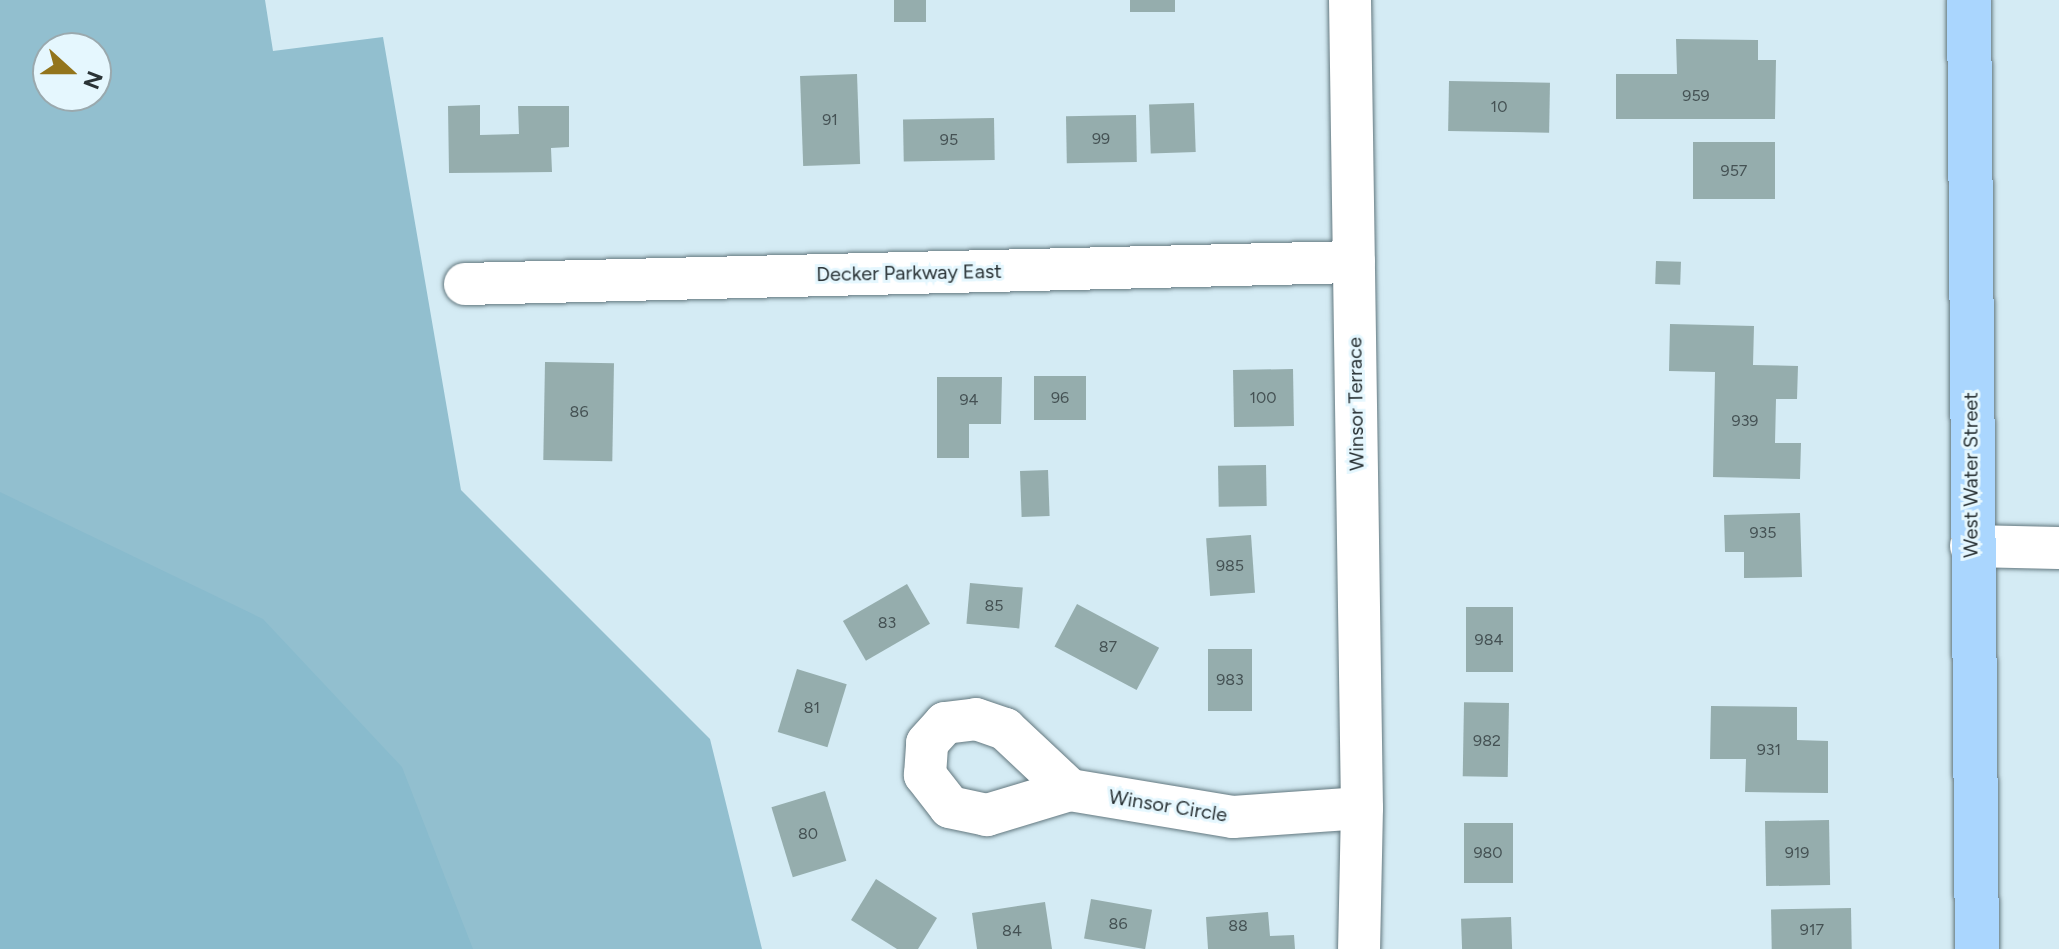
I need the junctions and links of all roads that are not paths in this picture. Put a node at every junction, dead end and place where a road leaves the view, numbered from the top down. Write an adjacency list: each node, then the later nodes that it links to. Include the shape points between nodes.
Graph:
1 (1350, 0): 3 (street, Winsor Terrace)
2 (1969, 0): 5 (main road, West Water Street)
3 (1354, 262): 4 (street, Decker Parkway East); 8 (street, Winsor Terrace)
4 (465, 284)
5 (1971, 546): 6 (street); 10 (main road, West Water Street)
6 (2059, 548)
7 (1070, 790): 8 (street, Winsor Circle, via 1233,817)
8 (1362, 808): 9 (street, Winsor Terrace)
9 (1359, 949)
10 (1977, 949)

